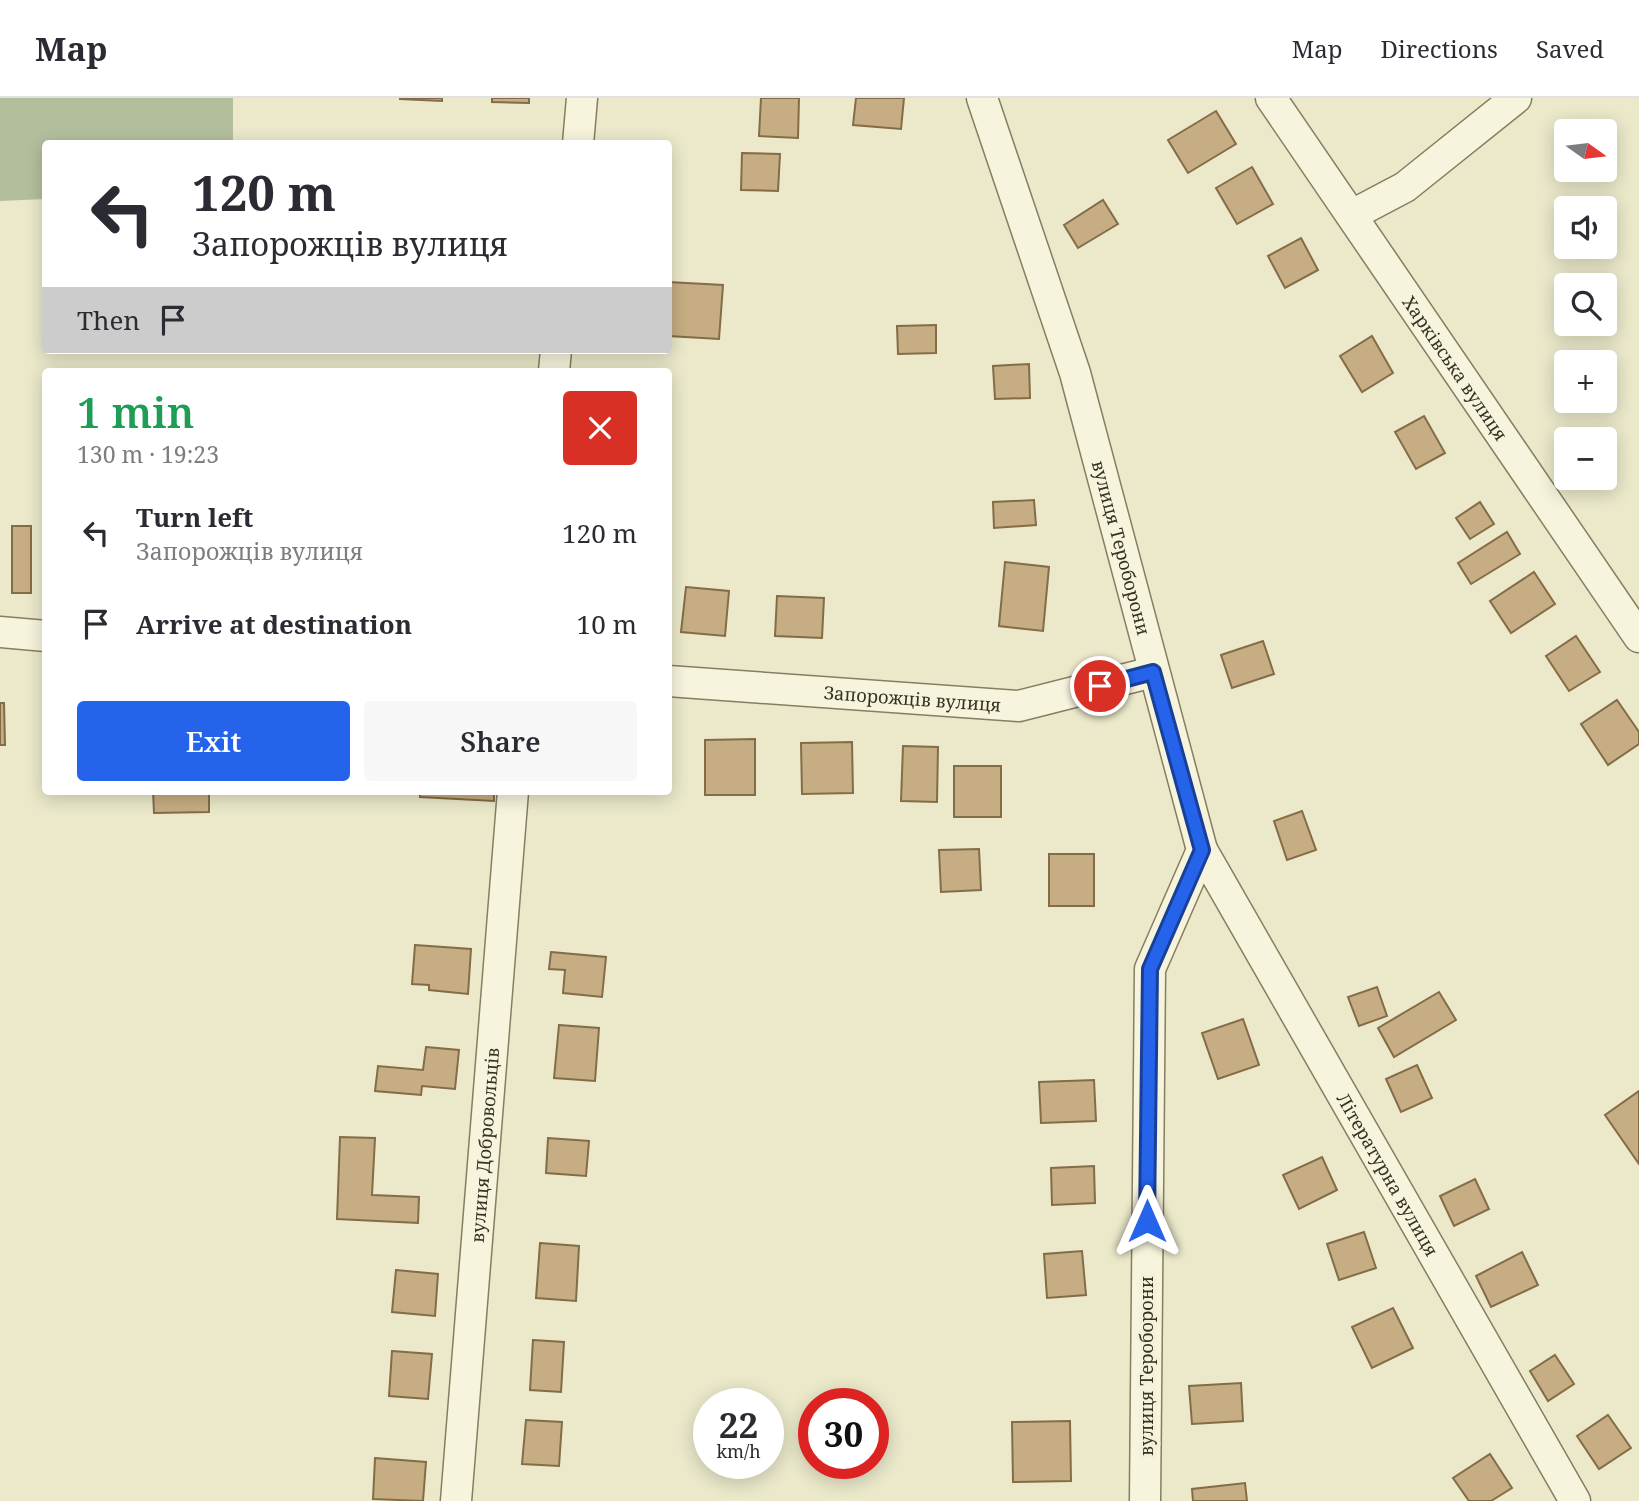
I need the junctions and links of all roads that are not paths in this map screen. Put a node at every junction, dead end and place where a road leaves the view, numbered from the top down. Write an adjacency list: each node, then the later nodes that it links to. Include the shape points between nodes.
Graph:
1 (583, 98): 5 (street)
2 (982, 98): 10 (street, вулиця Тероборони, via 1075,373)
3 (1271, 98): 6 (street, Харківська вулиця)
4 (1516, 98): 6 (street, via 1405,187)
5 (578, 140)
6 (1352, 215): 9 (street, Харківська вулиця)
7 (0, 632): 8 (street)
8 (42, 636)
9 (1639, 637)
10 (1153, 672): 11 (street, Запорожців вулиця, via 1019,706); 13 (street, вулиця Тероборони)
11 (672, 681)
12 (513, 795): 14 (street, вулиця Добровольців)
13 (1202, 850): 15 (street, вулиця Тероборони, via 1150,969); 16 (street, Літературна вулиця)
14 (456, 1501)
15 (1145, 1501)
16 (1575, 1501)

